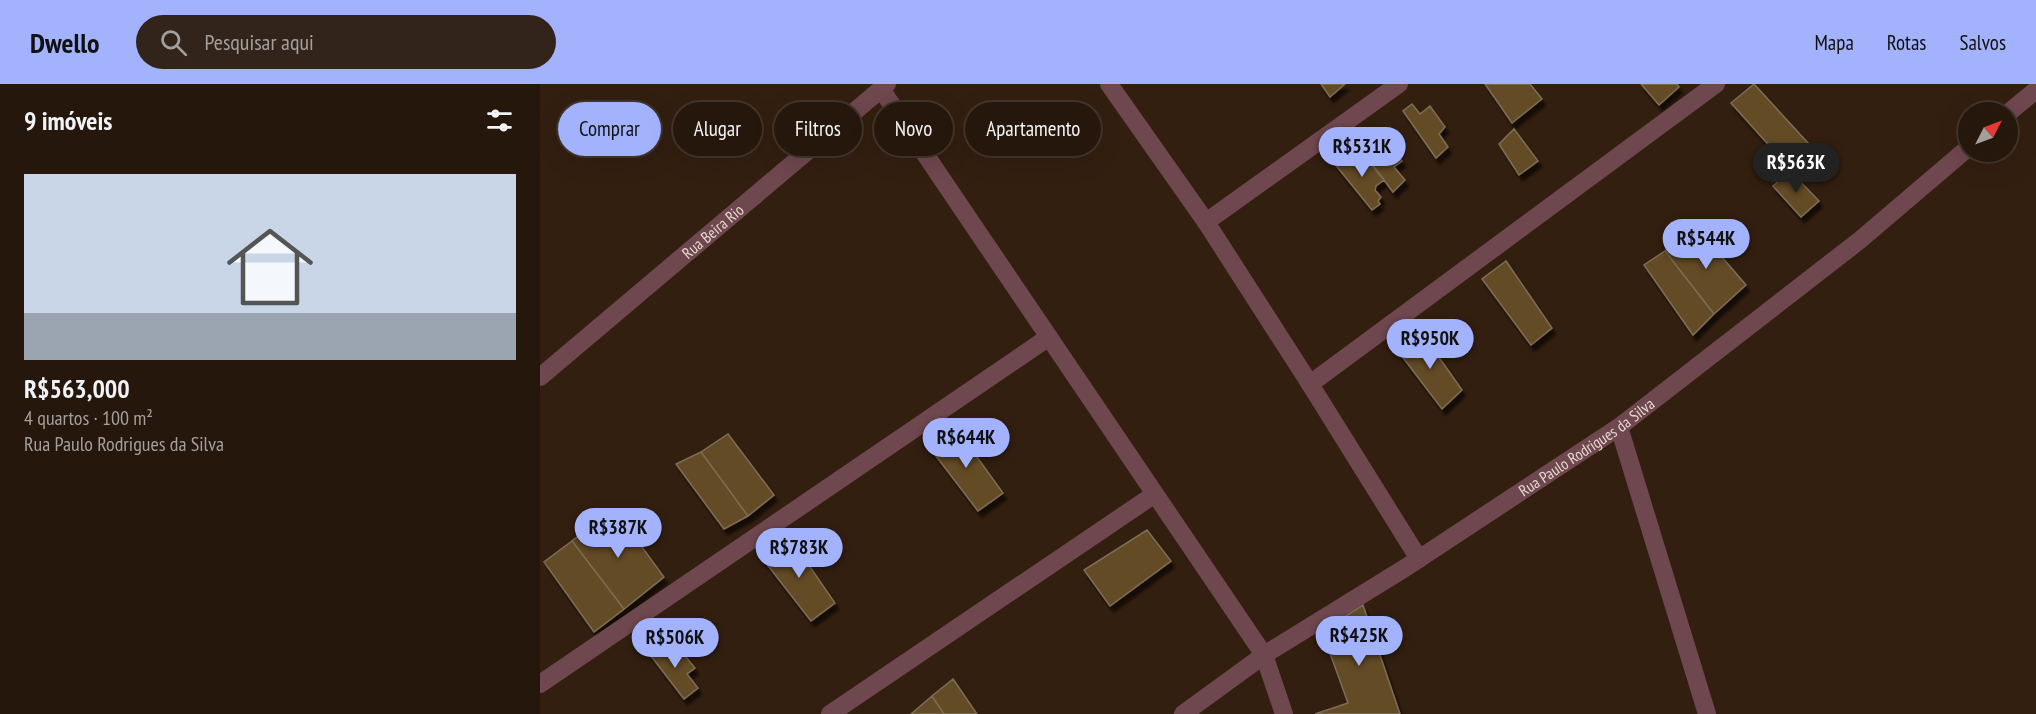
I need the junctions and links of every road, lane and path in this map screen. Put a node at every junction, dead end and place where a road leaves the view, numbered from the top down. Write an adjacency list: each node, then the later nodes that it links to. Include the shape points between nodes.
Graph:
1 (1109, 84): 8 (street)
2 (1399, 84): 8 (street)
3 (1716, 84): 11 (street)
4 (884, 86): 9 (street); 10 (street, Rua Beira Rio)
5 (2036, 90): 6 (street)
6 (2018, 105)
7 (1958, 157): 12 (street, Rua Paulo Rodrigues da Silva, via 1860,240)
8 (1206, 222): 11 (street)
9 (1049, 338): 13 (street); 16 (street)
10 (540, 377)
11 (1310, 384): 14 (street)
12 (1619, 427): 14 (street, Rua Paulo Rodrigues da Silva); 20 (street)
13 (1155, 494): 15 (street); 17 (street)
14 (1419, 559): 15 (street, Rua Paulo Rodrigues da Silva)
15 (1264, 655): 18 (street, Rua Paulo Rodrigues da Silva); 19 (street)
16 (540, 684)
17 (830, 714)
18 (1183, 714)
19 (1284, 714)
20 (1707, 714)

